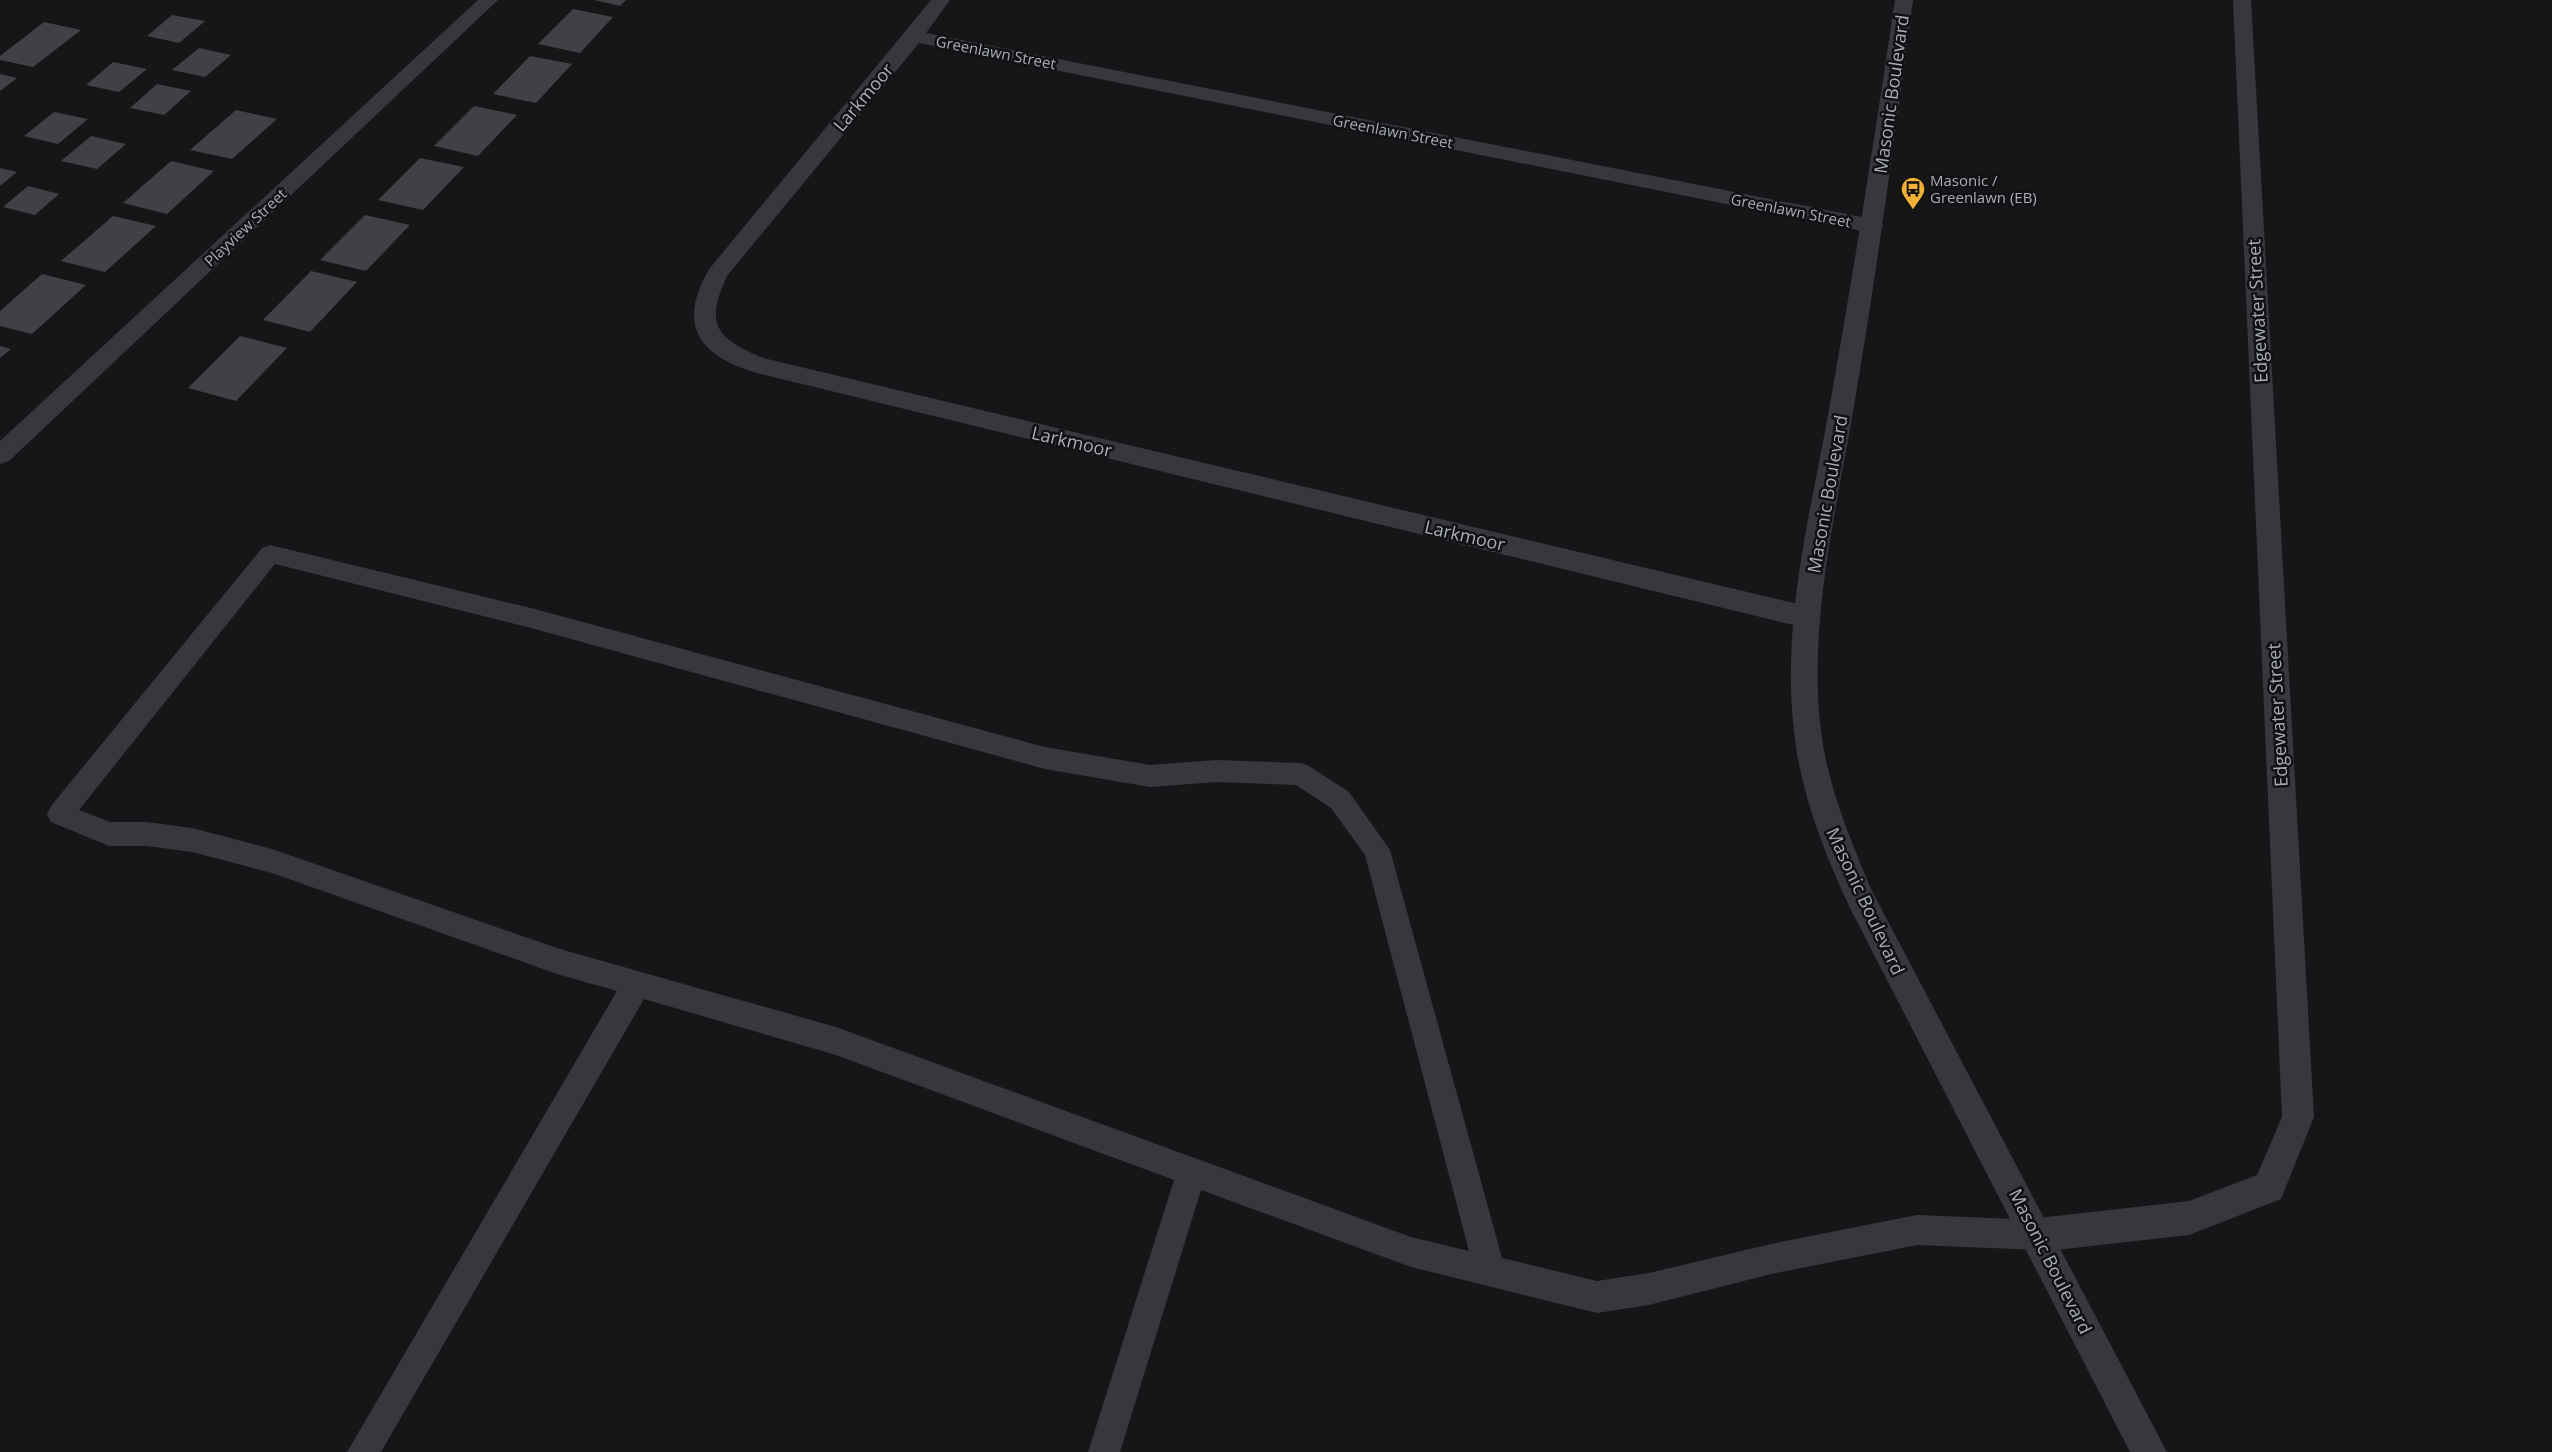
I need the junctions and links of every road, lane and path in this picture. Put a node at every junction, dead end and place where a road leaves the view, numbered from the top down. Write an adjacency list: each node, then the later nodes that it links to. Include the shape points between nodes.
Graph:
1 (489, 0): 7 (street, Playview Street)
2 (941, 0): 5 (street, Larkmoor)
3 (1904, 0): 6 (street, Masonic Boulevard)
4 (2242, 0): 11 (street, Edgewater Street, via 2298,1117 2269,1187 2189,1218)
5 (914, 36): 6 (street, Greenlawn Street); 8 (street, Larkmoor, via 718,273 709,289 705,329 720,347 757,365)
6 (1872, 226): 8 (street, Masonic Boulevard)
7 (0, 455)
8 (1806, 617): 11 (street, Masonic Boulevard, via 1805,704 1811,761 1827,819 1860,898)
9 (637, 984): 10 (lane, via 836,1041); 12 (lane, via 560,962 272,861 192,840 147,834 109,834 60,814 270,554 531,618 1045,758 1150,776 1216,771 1300,774 1340,800 1377,850); 13 (lane)
10 (1192, 1170): 12 (lane, via 1411,1252); 14 (lane)
11 (2038, 1235): 12 (lane, via 1917,1230 1771,1259 1649,1289 1597,1297); 15 (street, Masonic Boulevard)
12 (1490, 1272)
13 (362, 1452)
14 (1104, 1452)
15 (2149, 1452)

